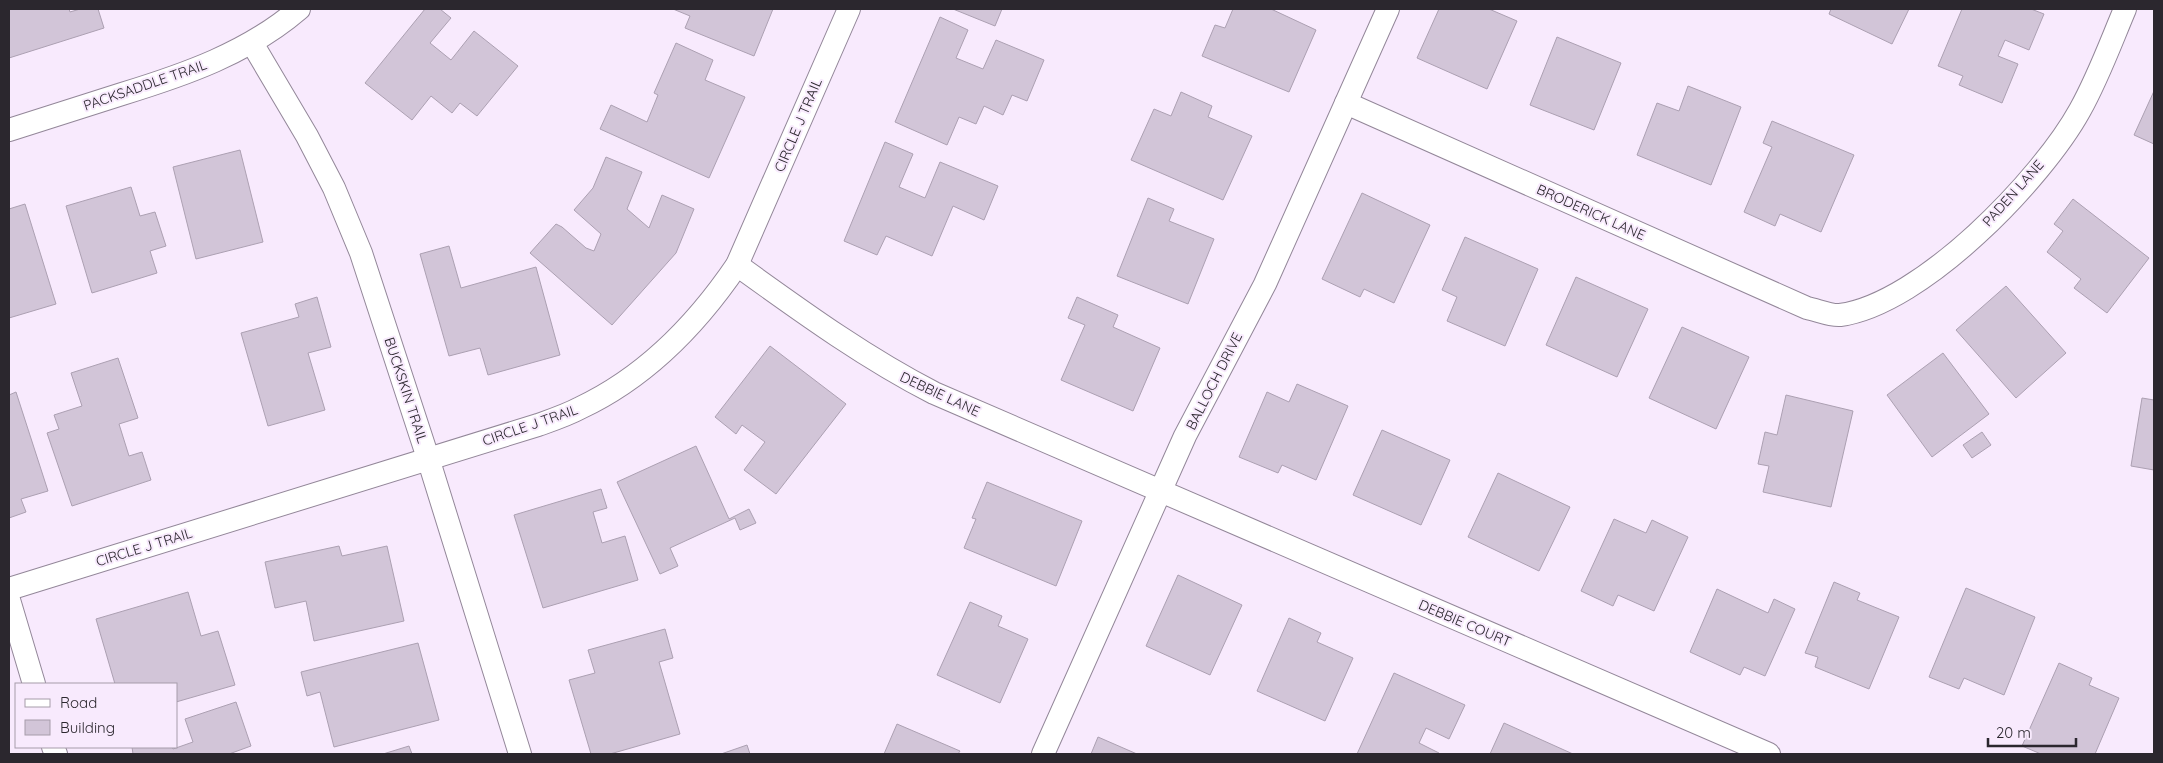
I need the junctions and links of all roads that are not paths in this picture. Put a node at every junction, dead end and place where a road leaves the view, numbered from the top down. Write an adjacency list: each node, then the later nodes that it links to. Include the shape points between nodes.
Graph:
1 (299, 9): 5 (street, PACKSADDLE TRAIL)
2 (849, 9): 8 (street, CIRCLE J TRAIL)
3 (1388, 9): 6 (street, BALLOCH DRIVE)
4 (2125, 9): 9 (street, PADEN LANE, via 2080,110 2019,190 1947,261 1876,306)
5 (252, 43): 7 (street, PACKSADDLE TRAIL, via 173,78); 10 (street, BUCKSKIN TRAIL, via 334,188 361,253)
6 (1346, 103): 9 (street, BRODERICK LANE, via 1807,308); 11 (street, BALLOCH DRIVE, via 1265,284 1185,436)
7 (9, 130)
8 (737, 265): 10 (street, CIRCLE J TRAIL, via 690,327 662,354 622,383 581,408 538,425); 11 (street, DEBBIE LANE, via 893,372 934,393)
9 (1839, 315)
10 (428, 458): 12 (street, CIRCLE J TRAIL); 15 (street, BUCKSKIN TRAIL)
11 (1161, 491): 16 (street, BALLOCH DRIVE); 17 (street, DEBBIE COURT)
12 (9, 589)
13 (9, 600): 14 (street)
14 (34, 683)
15 (520, 754)
16 (1044, 754)
17 (1768, 754)

